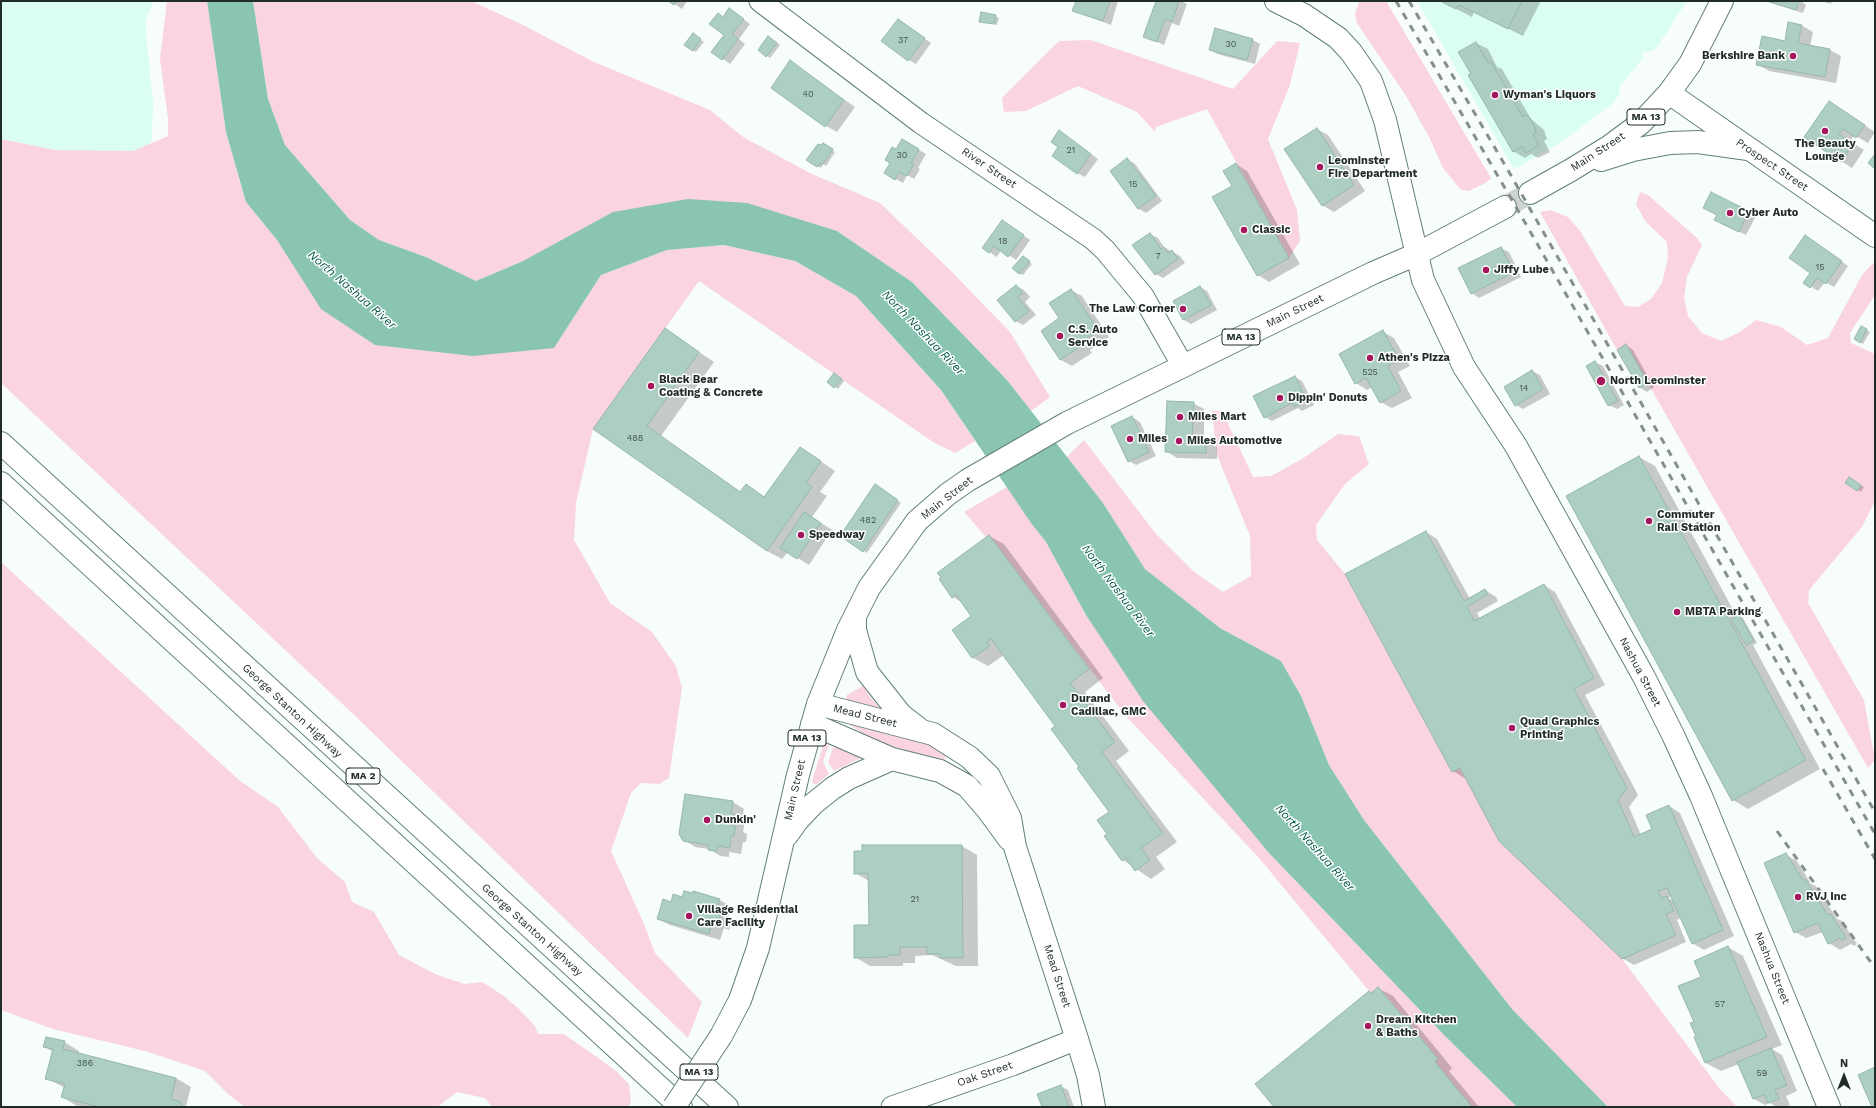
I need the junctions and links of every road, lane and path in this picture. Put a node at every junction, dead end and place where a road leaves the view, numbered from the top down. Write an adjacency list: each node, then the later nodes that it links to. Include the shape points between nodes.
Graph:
1 (760, 1): 11 (street, River Street, via 921,123 1094,239 1142,296)
2 (1276, 1): 10 (main road, Nashua Street, via 1304,15 1338,38 1371,81 1384,120)
3 (1722, 1): 4 (main road, Main Street / MA 13, via 1693,58)
4 (1669, 93): 5 (main road, Prospect Street); 6 (main road, Main Street / MA 13, via 1641,123)
5 (1748, 149): 6 (main road, via 1698,142 1657,144); 9 (main road, Prospect Street)
6 (1571, 170): 7 (main road, Main Street / MA 13)
7 (1530, 193)
8 (1505, 207): 10 (main road, Main Street / MA 13)
9 (1875, 236)
10 (1417, 254): 11 (main road, Main Street / MA 13); 27 (main road, Nashua Street, via 1423,280 1464,367 1516,446 1644,677 1673,735 1701,796)
11 (1183, 366): 14 (main road, Main Street / MA 13, via 1067,423 948,494 917,521 869,588)
12 (1, 443): 24 (main road, George Stanton Highway / MA 2)
13 (1, 483): 23 (main road, MA 2)
14 (855, 616): 15 (main road, Main Street / MA 13); 17 (main road, via 855,630 867,672 901,715)
15 (818, 704): 16 (main road, Main Street / MA 13); 17 (main road, Mead Street)
16 (812, 724): 18 (main road, Mead Street); 19 (main road, Main Street / MA 13)
17 (920, 730): 20 (main road, Mead Street, via 933,734 959,750 989,776 1010,818)
18 (892, 759): 19 (main road, via 849,778 834,788 813,804); 20 (main road, Mead Street, via 940,771 967,786)
19 (783, 841): 22 (main road, Main Street / MA 13, bridge, via 758,948 740,1000 721,1036)
20 (1015, 847): 21 (main road, Mead Street)
21 (1078, 1039): 25 (street, Oak Street); 26 (main road, Mead Street)
22 (674, 1107)
23 (681, 1107)
24 (727, 1107)
25 (892, 1107)
26 (1094, 1107)
27 (1829, 1107)

